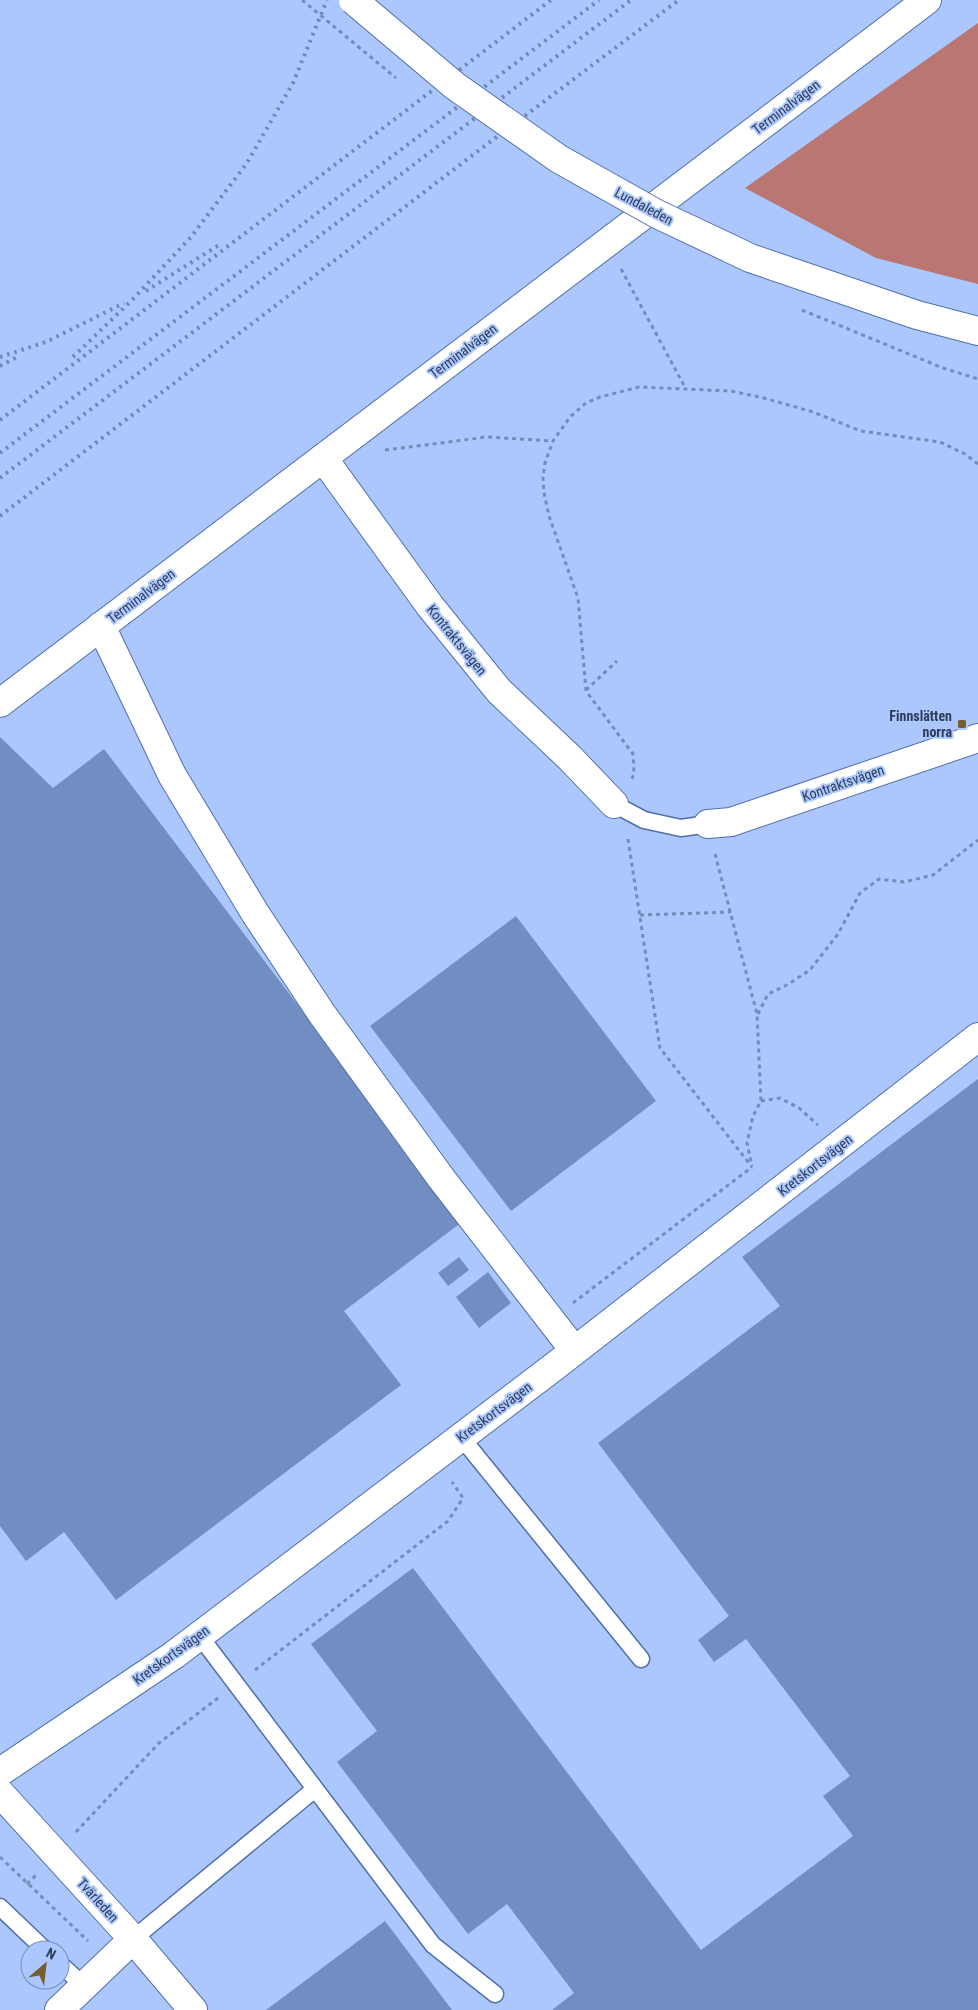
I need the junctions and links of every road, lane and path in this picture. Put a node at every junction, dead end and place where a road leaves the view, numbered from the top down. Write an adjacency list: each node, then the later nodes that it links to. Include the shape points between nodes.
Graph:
1 (353, 0): 5 (street, Lundaleden, bridge, via 455,86 559,160 657,214 750,258 917,315)
2 (927, 0): 3 (street, Terminalvägen)
3 (607, 242): 7 (path); 10 (street, Terminalvägen)
4 (793, 306): 6 (path, via 943,368)
5 (978, 331)
6 (978, 379)
7 (687, 389): 8 (path, via 639,387 600,397 586,403 570,417); 11 (path, via 731,391 813,412 861,431 940,442)
8 (553, 441): 9 (path, via 487,438); 14 (path, via 545,463 544,492 549,516 578,598)
9 (382, 450)
10 (323, 458): 12 (street, Terminalvägen); 17 (street, Kontraktsvägen, via 430,606 499,692)
11 (978, 464)
12 (101, 626): 15 (street, Terminalvägen); 27 (street, via 172,776 255,913 334,1030 441,1178)
13 (617, 661): 14 (path)
14 (586, 690): 17 (path, via 633,754 634,773)
15 (0, 703)
16 (978, 738): 18 (street, Kontraktsvägen, via 731,822)
17 (619, 807): 18 (lane, via 644,820 681,828); 21 (path)
18 (708, 824): 20 (path)
19 (978, 840): 22 (path, via 933,875 904,882 879,879 860,893 838,934 810,970 768,994)
20 (731, 912): 21 (path); 22 (path)
21 (640, 915): 26 (path, via 660,1048)
22 (757, 1014): 24 (path)
23 (978, 1037): 25 (street, Kretskortsvägen)
24 (761, 1100): 25 (path, via 780,1098 799,1108); 26 (path, via 753,1116 747,1143)
25 (839, 1147): 28 (street, Kretskortsvägen)
26 (752, 1167): 27 (path)
27 (551, 1320): 28 (street)
28 (574, 1350): 29 (street, Kretskortsvägen)
29 (460, 1437): 30 (street, Kretskortsvägen); 31 (lane)
30 (199, 1635): 32 (street, Kretskortsvägen); 33 (lane)
31 (641, 1659)
32 (0, 1772)
33 (315, 1789): 38 (lane); 42 (lane, via 433,1945)
34 (0, 1793): 38 (street, Tvärleden)
35 (0, 1857): 36 (path)
36 (27, 1884)
37 (0, 1907): 39 (lane)
38 (133, 1939): 41 (street); 44 (street, Tvärleden)
39 (35, 1940)
40 (70, 1973): 41 (lane)
41 (84, 1986): 43 (street)
42 (495, 1994)
43 (59, 2010)
44 (193, 2010)

